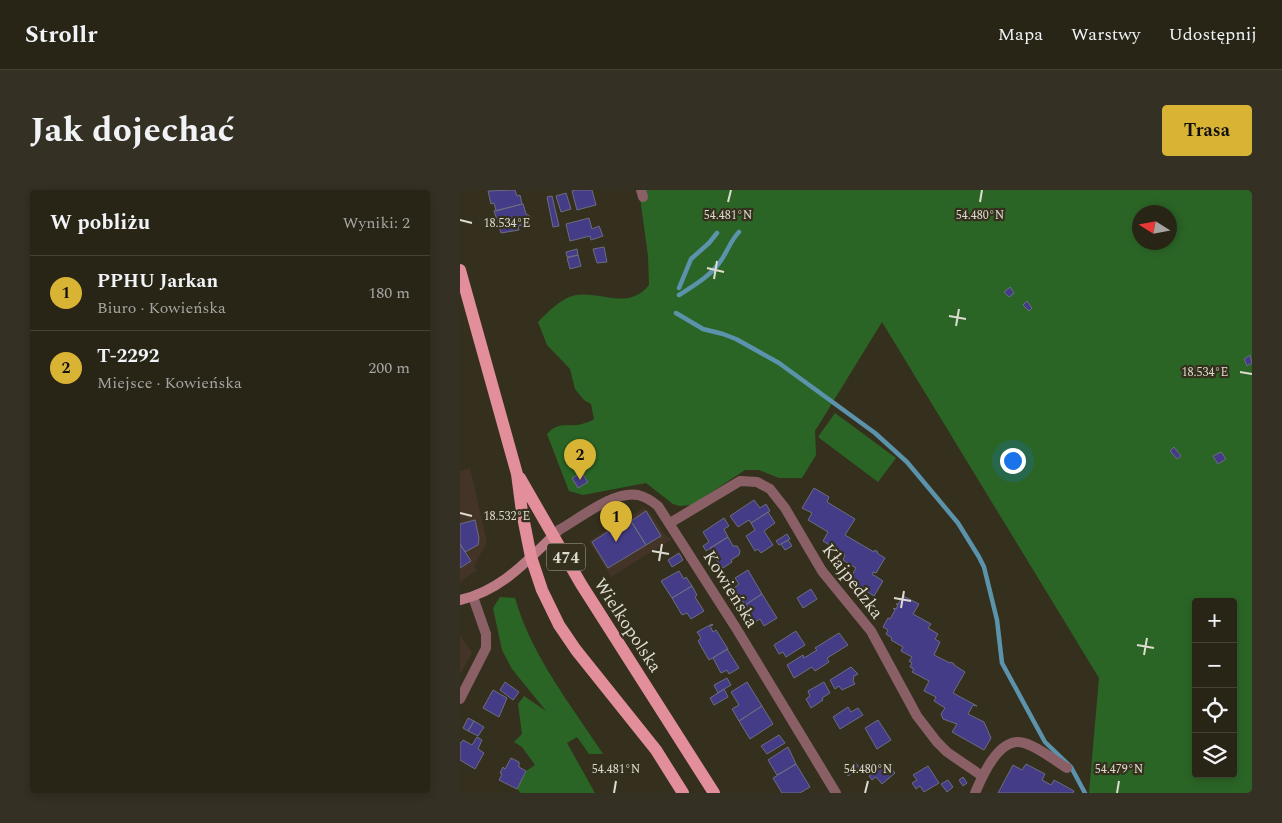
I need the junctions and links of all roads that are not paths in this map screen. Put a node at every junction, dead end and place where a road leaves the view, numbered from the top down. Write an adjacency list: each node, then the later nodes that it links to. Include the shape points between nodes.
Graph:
1 (460, 270): 2 (main road, Wielkopolska / 474)
2 (517, 474): 4 (main road, Wielkopolska / 474); 5 (main road, Wielkopolska / 474)
3 (670, 523): 4 (street, Kowieńska, via 658,506 647,498 627,495 608,501); 10 (street, Kłajpedzka, via 740,482 757,482 770,489 822,571 871,631 932,735 947,752); 13 (street, Kowieńska)
4 (553, 536): 5 (street); 12 (main road, Wielkopolska / 474)
5 (532, 557): 6 (street, via 498,585); 11 (main road, Wielkopolska / 474, via 542,590 559,625 656,750)
6 (473, 597): 7 (street); 8 (street, via 486,634 486,648)
7 (460, 600)
8 (460, 700)
9 (1067, 768): 10 (street, via 1018,742 997,754)
10 (982, 776): 14 (street)
11 (683, 793)
12 (714, 793)
13 (836, 793)
14 (975, 793)

